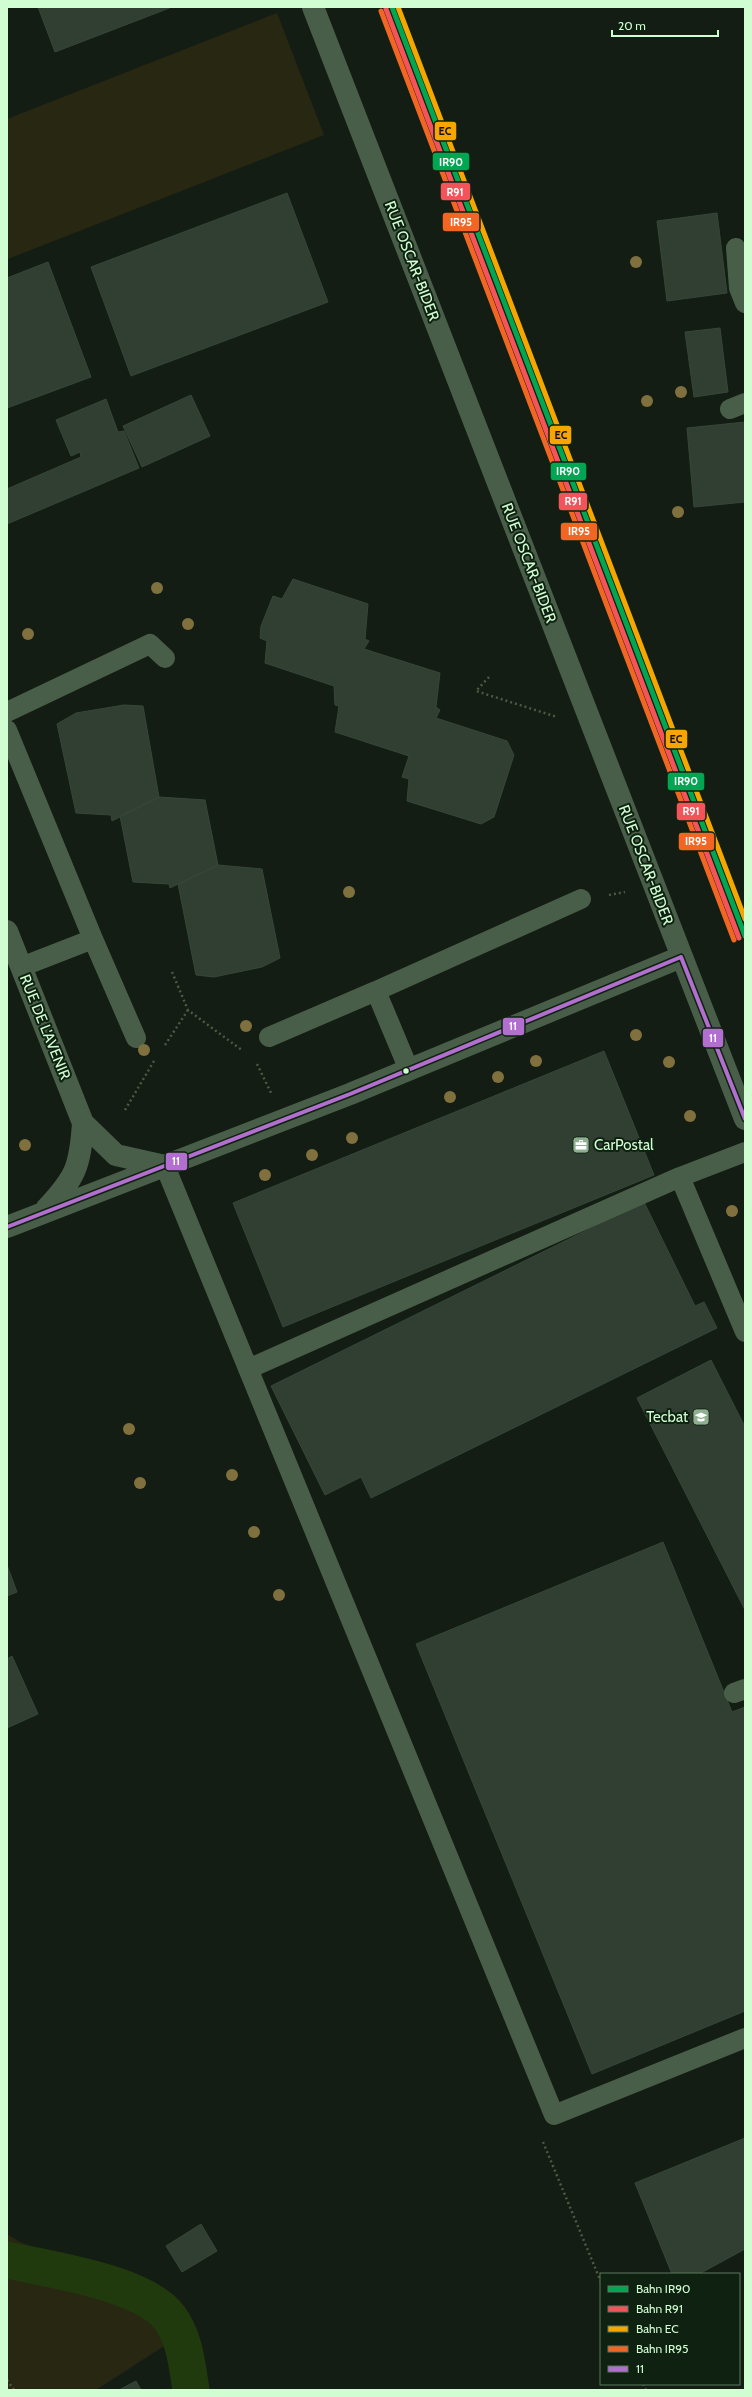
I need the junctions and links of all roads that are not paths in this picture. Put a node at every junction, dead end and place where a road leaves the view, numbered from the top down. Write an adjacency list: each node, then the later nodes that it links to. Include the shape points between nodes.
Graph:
1 (313, 7): 10 (street, RUE OSCAR-BIDER)
2 (736, 248): 3 (lane, via 739,288)
3 (745, 303)
4 (165, 658): 5 (lane, via 150,644)
5 (7, 712)
6 (7, 730): 9 (lane)
7 (581, 899): 12 (lane)
8 (7, 932): 11 (street, RUE DE L'AVENIR)
9 (93, 939): 11 (lane); 14 (lane)
10 (681, 956): 15 (street); 16 (street, RUE OSCAR-BIDER)
11 (22, 967): 17 (street, RUE DE L'AVENIR)
12 (376, 991): 13 (lane); 15 (lane)
13 (269, 1037)
14 (136, 1038)
15 (409, 1070): 19 (street)
16 (745, 1119)
17 (84, 1124): 19 (street, RUE DE L'AVENIR, via 116,1155); 21 (street, RUE DE L'AVENIR, via 76,1171 66,1188)
18 (745, 1152): 20 (lane)
19 (165, 1166): 21 (street); 24 (lane)
20 (680, 1177): 23 (lane); 24 (lane)
21 (43, 1212): 22 (street)
22 (7, 1227)
23 (744, 1325)
24 (248, 1369): 25 (lane, via 554,2115)
25 (745, 2038)

